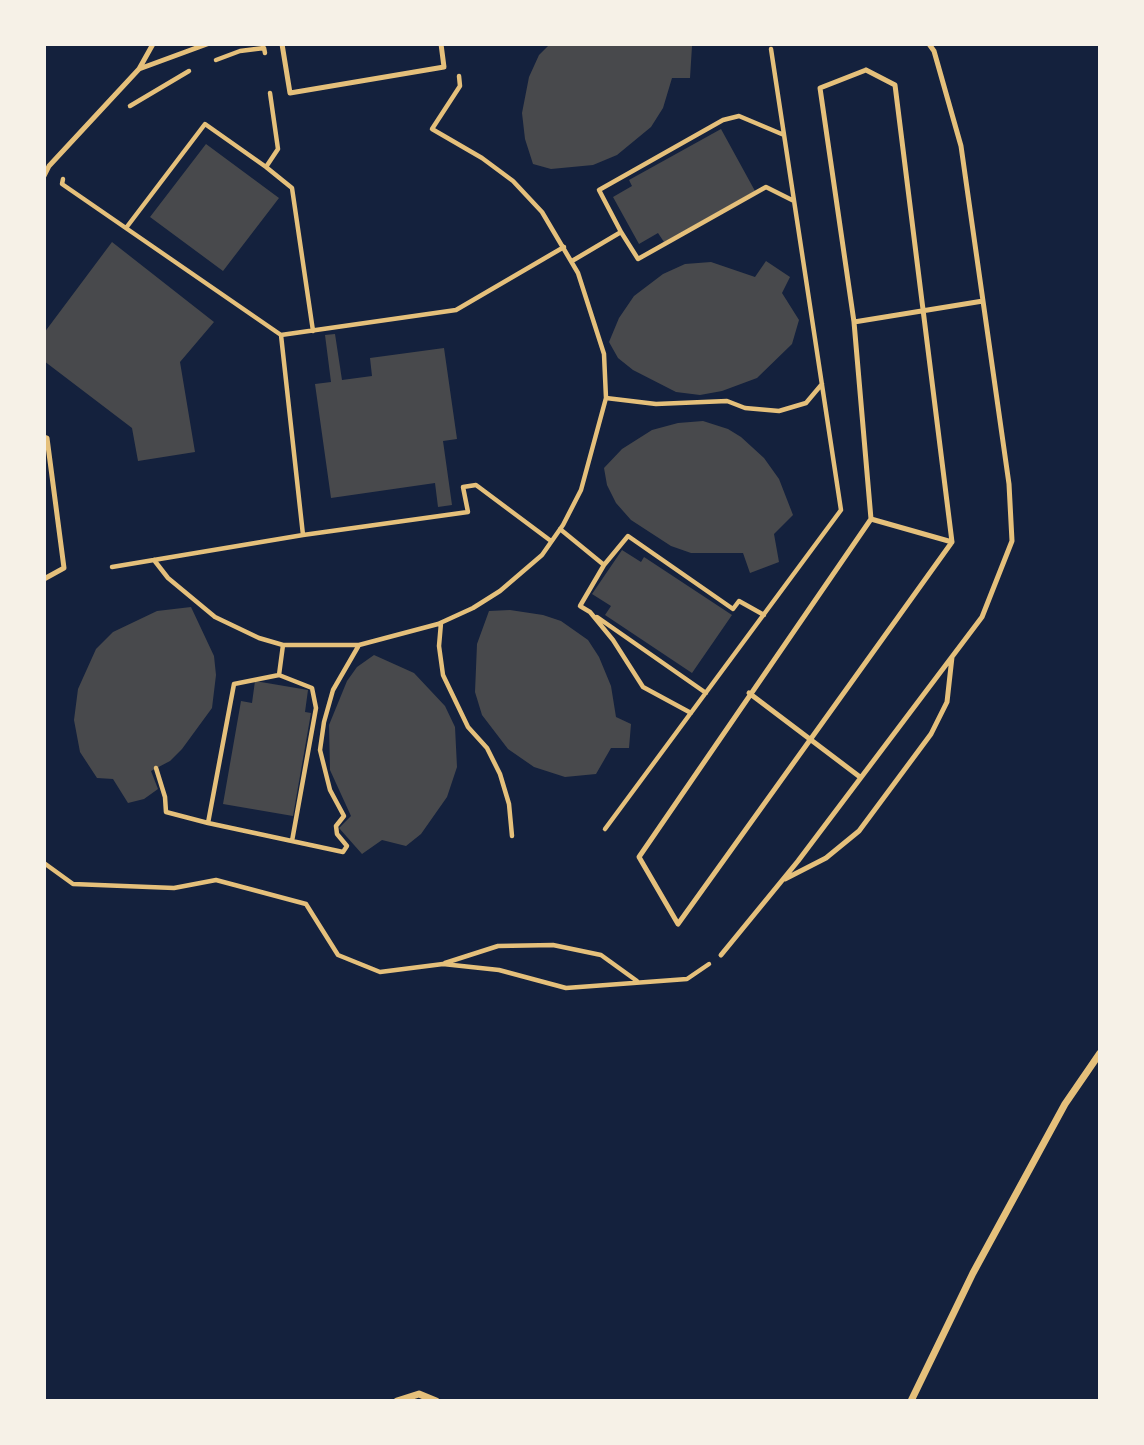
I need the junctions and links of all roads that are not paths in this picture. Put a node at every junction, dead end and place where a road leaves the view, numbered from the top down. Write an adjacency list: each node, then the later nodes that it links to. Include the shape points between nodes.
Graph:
1 (153, 44): 6 (lane)
2 (206, 44): 6 (lane)
3 (282, 44): 4 (lane, via 289,93 444,67)
4 (441, 44)
5 (929, 44): 8 (lane, via 961,146)
6 (139, 69): 7 (lane)
7 (44, 176)
8 (983, 301): 9 (lane); 15 (lane, via 1009,484 1012,541 982,617)
9 (925, 311): 10 (lane); 10 (lane, via 895,85 866,71 820,88); 13 (lane)
10 (854, 322): 12 (lane)
11 (44, 437): 14 (lane, via 64,568)
12 (871, 519): 13 (lane); 16 (lane)
13 (952, 542): 17 (lane)
14 (44, 579)
15 (952, 656): 18 (lane); 19 (lane, via 947,702 936,724 859,831 826,858)
16 (749, 693): 17 (lane); 17 (lane, via 639,857 678,923)
17 (811, 739): 18 (lane)
18 (860, 777): 19 (lane)
19 (782, 881): 20 (lane)
20 (721, 955)
21 (1100, 1053): 24 (street, via 1058,1116 973,1273)
22 (397, 1401): 23 (street, via 419,1394)
23 (436, 1401)
24 (911, 1401)

